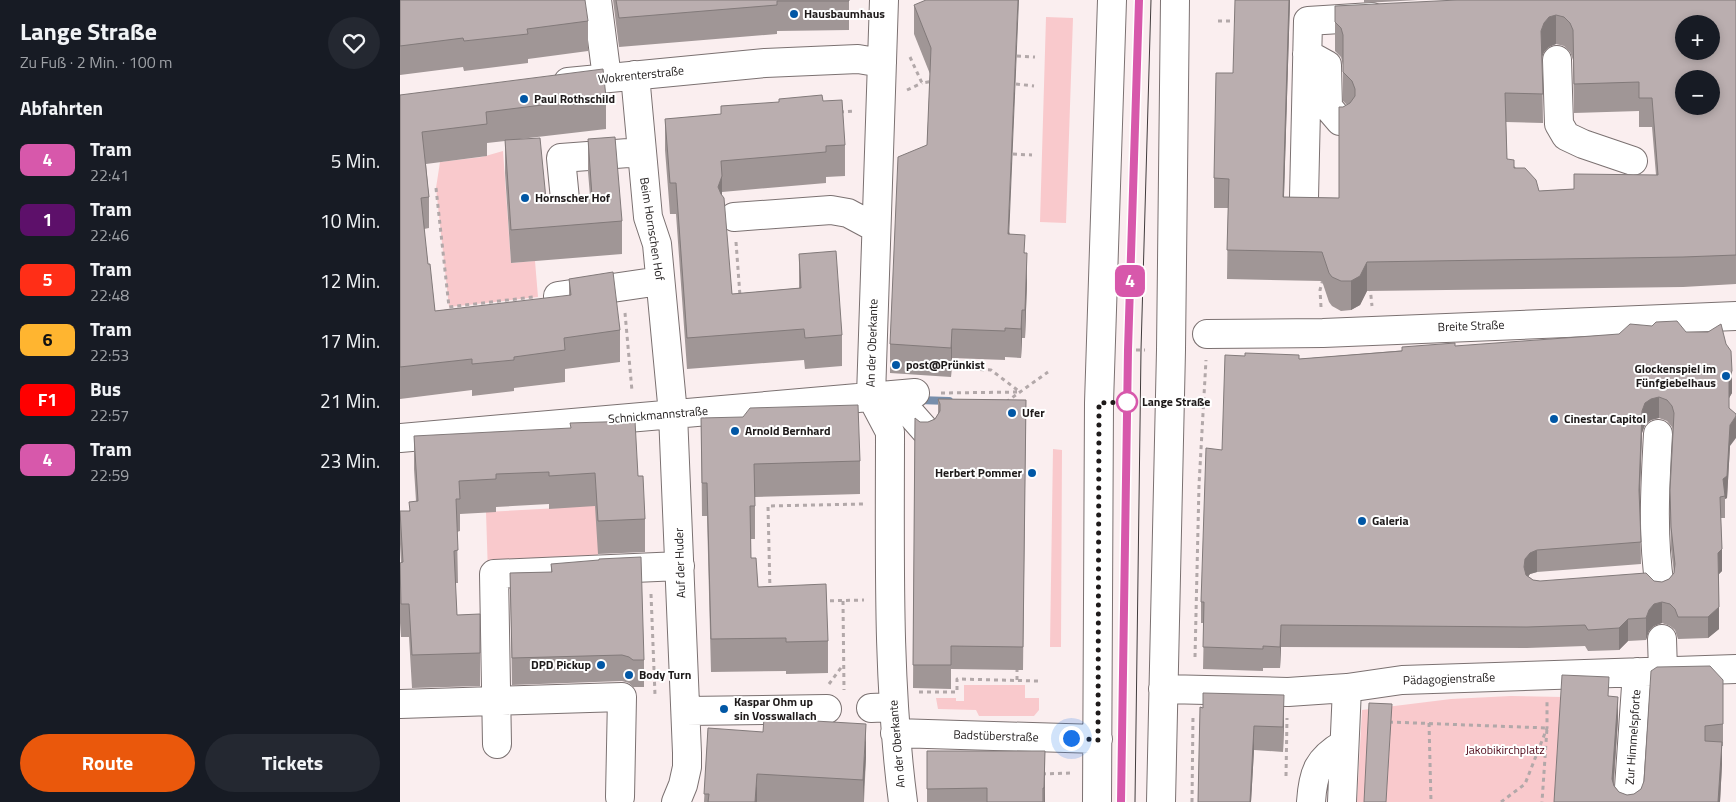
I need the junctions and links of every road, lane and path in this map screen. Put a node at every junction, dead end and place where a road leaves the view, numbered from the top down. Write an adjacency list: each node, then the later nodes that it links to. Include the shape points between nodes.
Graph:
1 (598, 0): 16 (street)
2 (884, 0): 14 (street, An der Oberkante)
3 (1112, 0): 84 (street, via 1099,403)
4 (1176, 0): 72 (street)
5 (1345, 9): 6 (street); 9 (street, via 1308,21)
6 (1394, 16)
7 (1218, 21): 8 (path)
8 (1235, 21)
9 (1307, 54): 23 (street, via 1327,65 1328,107); 29 (street)
10 (1017, 56): 11 (path)
11 (1035, 57)
12 (910, 59): 17 (path, via 922,84)
13 (1557, 60): 27 (street, via 1559,124 1566,136)
14 (882, 63): 15 (street, Wokrenterstraße, via 858,59 793,62); 32 (street, An der Oberkante)
15 (635, 75): 16 (street, Wokrenterstraße); 24 (street, Beim Hornschen Hof)
16 (607, 78): 18 (street, Wokrenterstraße)
17 (938, 80)
18 (547, 84)
19 (1016, 84): 20 (path)
20 (1034, 86)
21 (862, 110): 22 (path)
22 (833, 113)
23 (1340, 121)
24 (642, 152): 30 (street, via 562,158); 34 (street, Beim Hornschen Hof, via 648,217 657,244)
25 (1013, 154): 26 (path)
26 (1032, 155)
27 (1633, 160)
28 (436, 188): 36 (path, via 449,307)
29 (1304, 198)
30 (566, 210)
31 (734, 217): 32 (street, via 831,210 848,213); 37 (path)
32 (876, 228): 47 (street, An der Oberkante)
33 (1323, 278): 39 (path, via 1320,290)
34 (660, 281): 35 (street); 50 (street, Beim Hornschen Hof)
35 (622, 287): 36 (street); 51 (path)
36 (558, 296)
37 (741, 303)
38 (1736, 316): 39 (street, Breite Straße)
39 (1323, 333): 40 (street, Breite Straße)
40 (1206, 347): 64 (path)
41 (1128, 350): 42 (path)
42 (1141, 350)
43 (942, 368): 45 (path, via 991,370)
44 (1048, 372): 45 (path)
45 (1020, 392): 46 (path); 48 (path); 49 (path)
46 (915, 393): 47 (street, Schnickmannstraße)
47 (871, 396): 50 (street, Schnickmannstraße); 52 (street, via 910,413); 55 (street, An der Oberkante, via 890,432)
48 (1020, 400)
49 (1004, 402)
50 (674, 414): 51 (street, Schnickmannstraße); 56 (street, Auf der Huder)
51 (635, 417): 54 (street, Schnickmannstraße)
52 (925, 430)
53 (1658, 434): 58 (street, via 1654,509 1656,564)
54 (400, 438)
55 (890, 504): 59 (path, via 768,506); 60 (street, An der Oberkante)
56 (680, 566): 57 (street); 79 (street, Auf der Huder)
57 (650, 568): 75 (path); 76 (street, via 494,574)
58 (1650, 582)
59 (770, 593)
60 (891, 600): 61 (path); 80 (street, An der Oberkante)
61 (843, 601): 62 (path); 80 (path)
62 (816, 602)
63 (1662, 639): 68 (street, Zur Himmelspforte)
64 (1195, 657)
65 (1736, 668): 68 (street, Pädagogienstraße)
66 (1017, 670): 69 (path)
67 (1548, 676): 68 (street, Pädagogienstraße); 71 (street, Pädagogienstraße, via 1402,680); 83 (path)
68 (1653, 677): 101 (street, Zur Himmelspforte)
69 (1017, 680): 70 (path); 73 (path, via 957,679 957,692)
70 (1038, 681)
71 (1347, 688): 74 (street, Pädagogienstraße); 86 (street)
72 (1163, 689): 74 (street, Pädagogienstraße); 94 (street)
73 (926, 692)
74 (1288, 692): 89 (path)
75 (655, 695)
76 (498, 700): 77 (street); 85 (street); 90 (street, via 622,697)
77 (400, 704)
78 (1193, 709): 95 (path)
79 (686, 711): 80 (street, Badstüberstraße); 91 (street, Auf der Huder, via 687,767)
80 (865, 712): 84 (street, Badstüberstraße); 92 (street, An der Oberkante)
81 (1385, 722): 82 (path)
82 (1429, 723): 83 (path); 98 (path)
83 (1546, 728): 99 (path, via 1525,784); 100 (path)
84 (1098, 740): 87 (street)
85 (497, 744)
86 (1344, 744): 96 (street, via 1328,753 1318,766 1312,782); 97 (street)
87 (1097, 773): 88 (path); 93 (street)
88 (1034, 774)
89 (1286, 784)
90 (620, 797)
91 (676, 802)
92 (903, 802)
93 (1097, 802)
94 (1161, 802)
95 (1192, 802)
96 (1311, 802)
97 (1342, 802)
98 (1431, 802)
99 (1501, 802)
100 (1542, 802)
101 (1628, 802)

